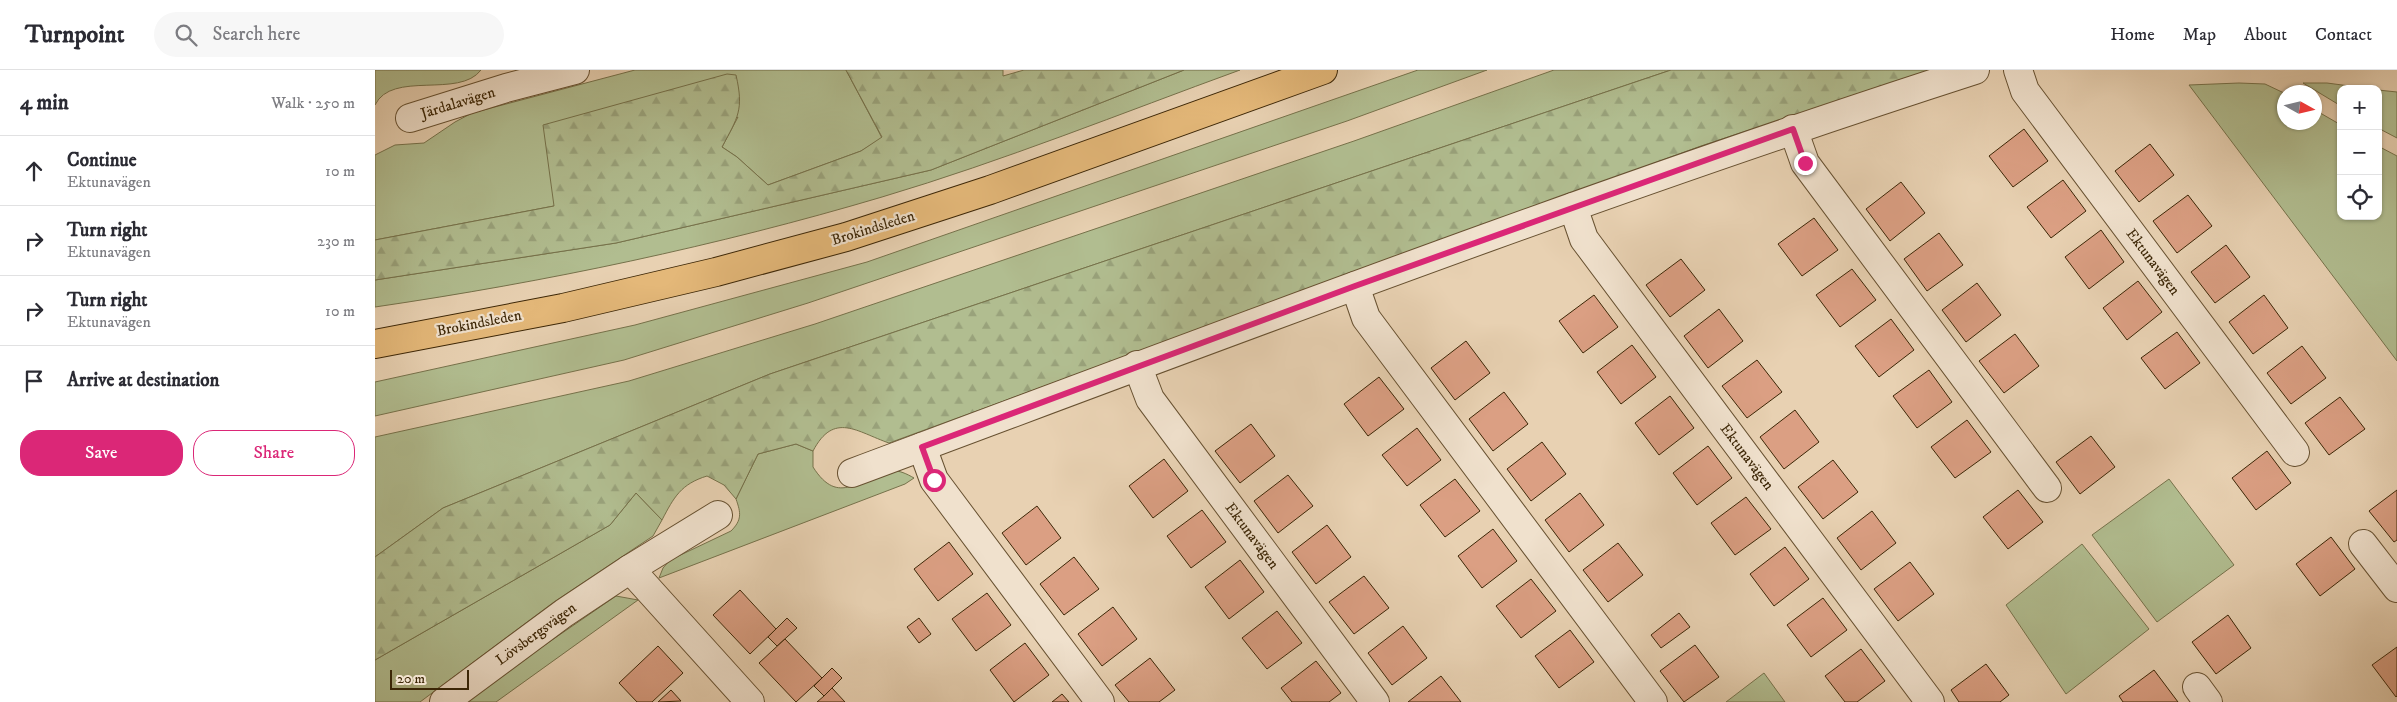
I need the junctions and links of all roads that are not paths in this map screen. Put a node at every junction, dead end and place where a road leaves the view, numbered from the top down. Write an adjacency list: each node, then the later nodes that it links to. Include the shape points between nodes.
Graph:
1 (575, 70): 5 (street, Järdalavägen)
2 (1323, 70): 10 (main road, Brokindsleden, via 990,190 846,237 563,308)
3 (1975, 70): 7 (street)
4 (2018, 70): 15 (street, Ektunavägen, via 2025,90)
5 (503, 79): 6 (street, Järdalavägen)
6 (410, 118)
7 (1793, 129): 8 (street); 17 (street, via 1805,163)
8 (1573, 207): 9 (street); 27 (street, Ektunavägen, via 1584,239)
9 (1355, 286): 13 (street); 26 (street, via 1367,318)
10 (408, 337): 11 (main road, Brokindsleden); 12 (main road, Brokindsleden)
11 (375, 339)
12 (375, 344)
13 (1137, 365): 14 (street); 25 (street, Ektunavägen, via 1150,399)
14 (922, 447): 16 (street); 24 (street, via 934,480)
15 (2295, 452)
16 (852, 473)
17 (2047, 488)
18 (718, 515): 20 (street, Lövsbergsvägen)
19 (2363, 544): 21 (street)
20 (630, 568): 22 (street, Lövsbergsvägen); 23 (street)
21 (2397, 588)
22 (444, 702)
23 (750, 702)
24 (1100, 702)
25 (1375, 702)
26 (1653, 702)
27 (1930, 702)

